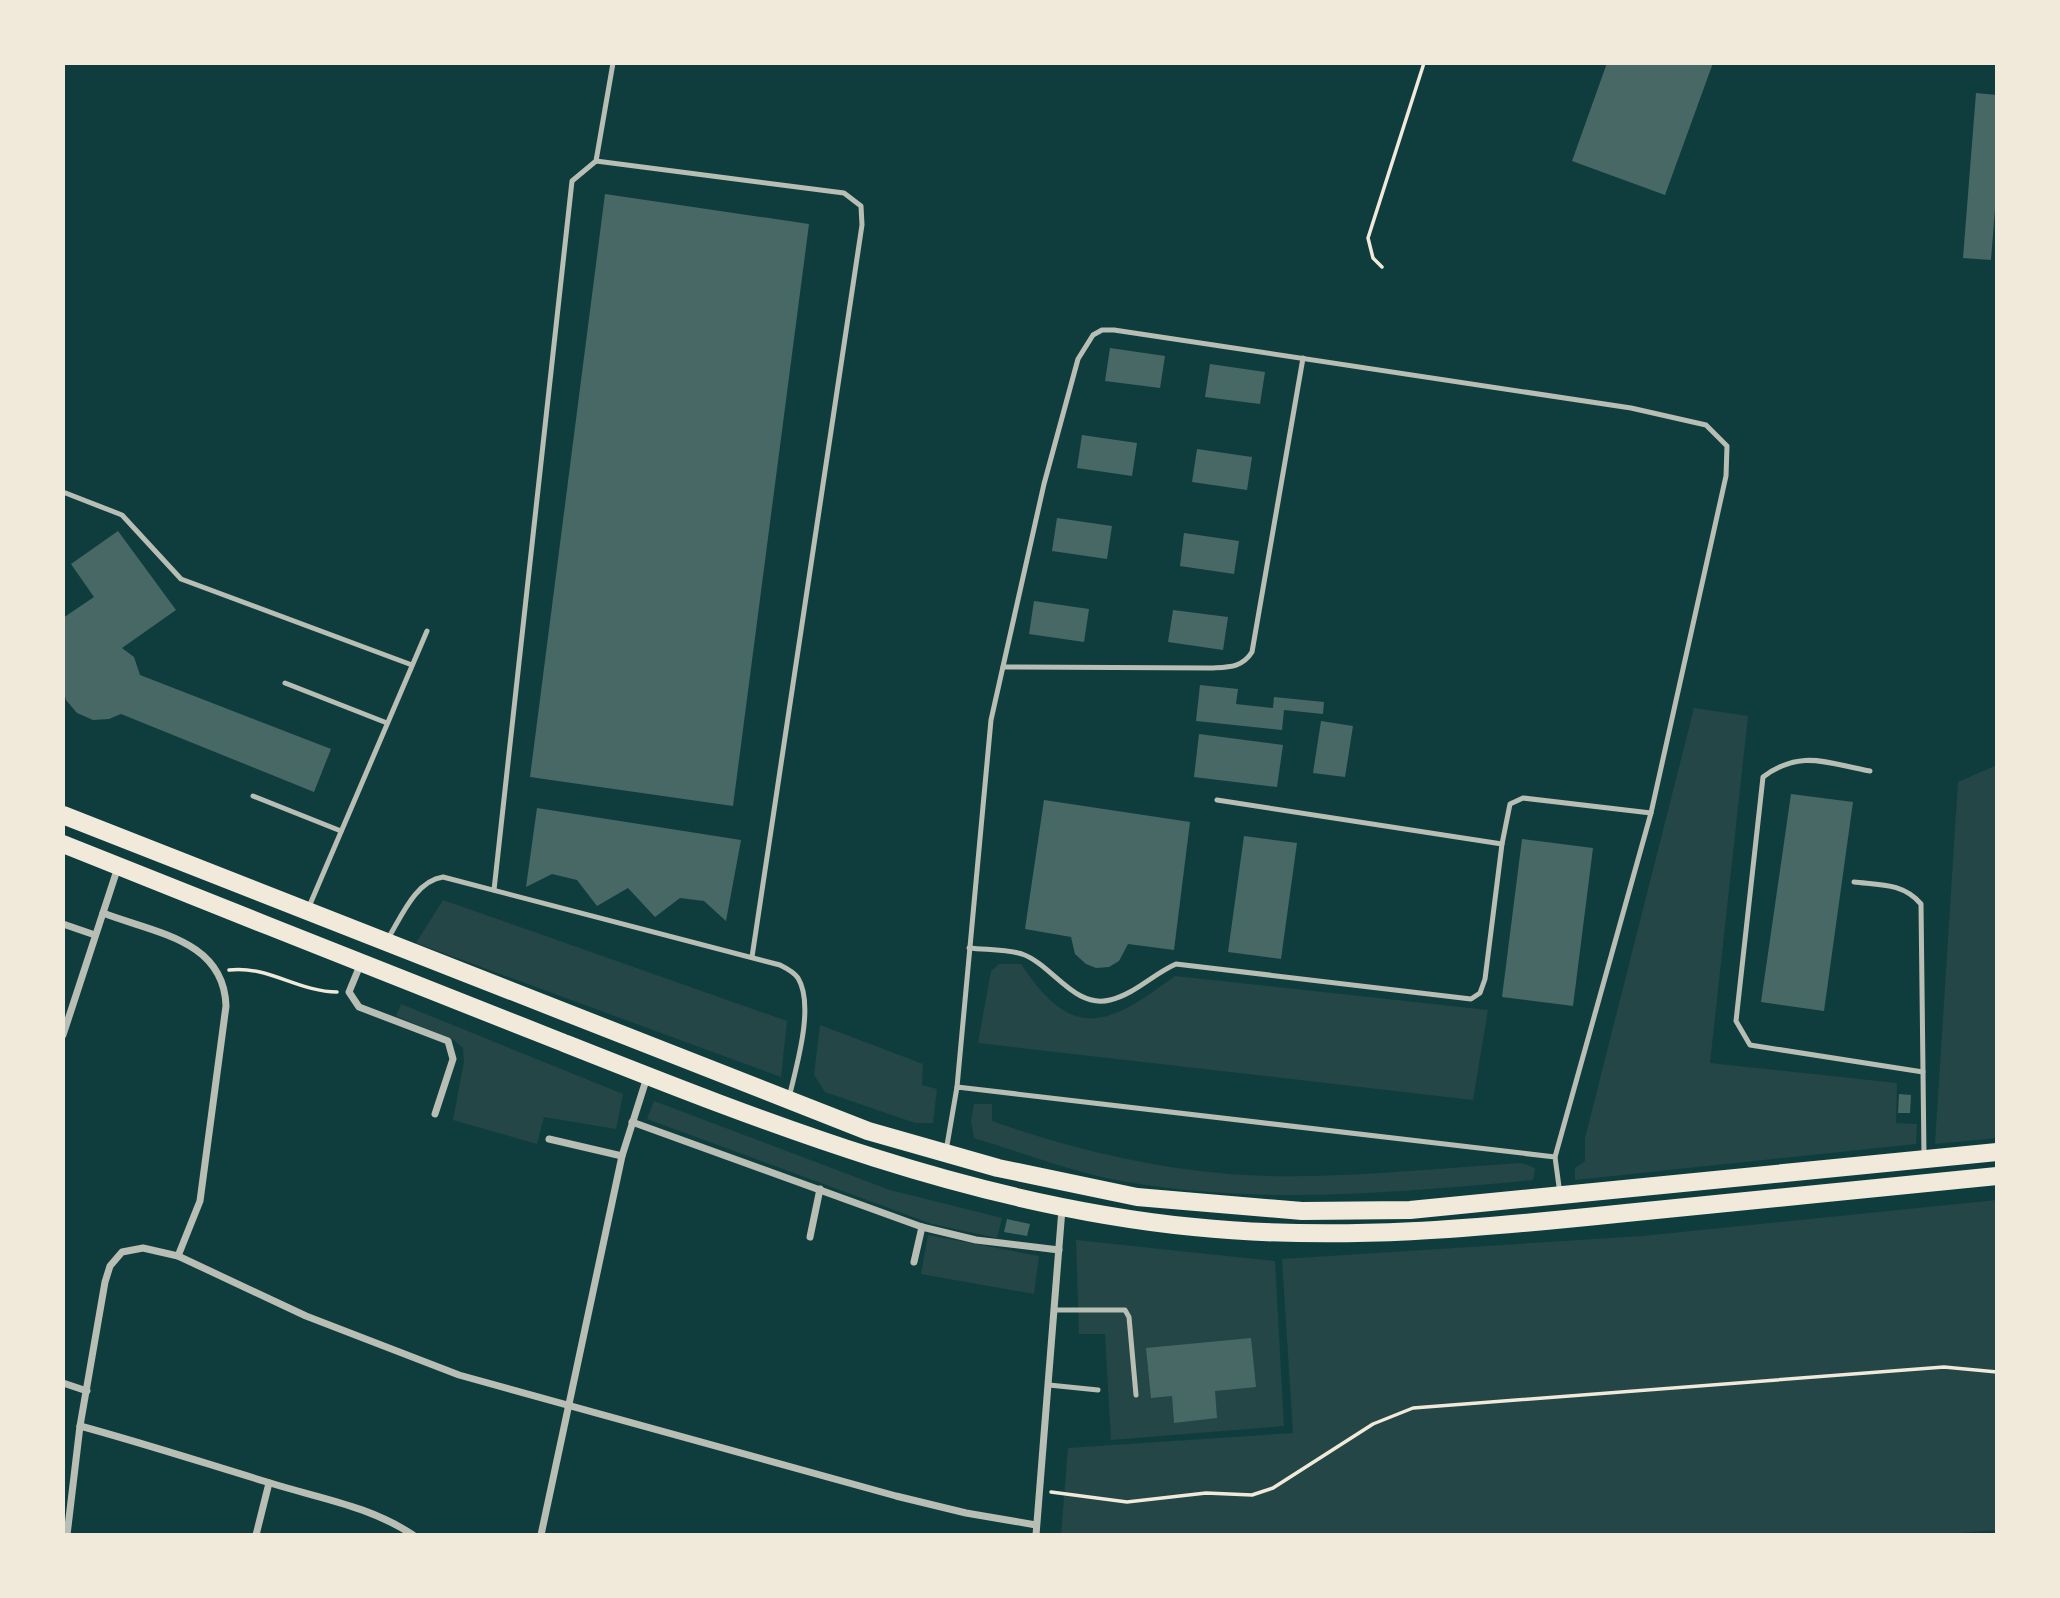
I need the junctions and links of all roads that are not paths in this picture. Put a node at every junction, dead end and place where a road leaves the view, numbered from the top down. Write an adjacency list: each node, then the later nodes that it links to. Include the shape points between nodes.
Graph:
1 (613, 63): 2 (lane)
2 (596, 161): 20 (lane, via 572,181); 27 (lane, via 844,193 861,206 862,225)
3 (1303, 358): 7 (lane, via 1247,660 1233,667 1212,668); 7 (lane, via 1114,330 1093,335 1078,359 1044,484); 13 (lane, via 1631,408 1706,425 1720,435 1728,456 1726,476)
4 (63, 492): 6 (lane, via 122,515 181,579)
5 (426, 631): 6 (lane)
6 (412, 665): 9 (lane)
7 (1003, 667): 26 (lane, via 991,720)
8 (285, 683): 9 (lane)
9 (387, 723): 15 (lane)
10 (1870, 771): 30 (lane, via 1802,759 1783,763 1763,777 1736,1021 1750,1045)
11 (253, 796): 15 (lane)
12 (1217, 800): 17 (lane)
13 (1651, 813): 17 (lane, via 1523,798 1510,804); 40 (lane)
14 (63, 815): 21 (highway)
15 (341, 831): 21 (lane)
16 (63, 844): 18 (highway)
17 (1502, 844): 26 (lane, via 1485,979 1480,993 1471,999 1176,964 1109,1001 1094,1000 1075,994 1043,964 1021,954)
18 (118, 866): 22 (street); 28 (highway)
19 (1854, 882): 30 (lane, via 1899,887 1921,904)
20 (494, 890): 25 (lane, via 443,877 431,879 418,891); 27 (lane)
21 (307, 912): 25 (highway)
22 (103, 913): 24 (street); 49 (street, via 195,948 210,959 225,985 200,1201)
23 (63, 925): 24 (street)
24 (95, 935): 29 (street)
25 (385, 943): 33 (highway)
26 (969, 948): 32 (lane)
27 (752, 957): 33 (lane, via 780,964 797,976 805,996 800,1049)
28 (361, 962): 31 (highway); 34 (street, via 349,992 359,1007 448,1041 453,1059)
29 (63, 1035)
30 (1923, 1072): 41 (lane)
31 (648, 1076): 35 (street); 45 (highway, via 942,1181)
32 (957, 1087): 38 (lane); 40 (lane)
33 (788, 1101): 38 (highway)
34 (435, 1114)
35 (632, 1122): 39 (street); 43 (street)
36 (549, 1139): 39 (street)
37 (1997, 1152): 41 (highway)
38 (945, 1155): 44 (highway, via 1137,1197 1221,1206 1371,1212)
39 (622, 1156): 57 (street)
40 (1555, 1157): 44 (lane)
41 (1924, 1159): 44 (highway)
42 (1997, 1176): 45 (highway, via 1368,1235 1195,1227)
43 (820, 1189): 46 (street); 47 (street)
44 (1561, 1197)
45 (1062, 1208): 48 (street)
46 (922, 1227): 48 (street, via 976,1240); 50 (street)
47 (810, 1237)
48 (1059, 1250): 51 (street)
49 (178, 1256): 55 (street, via 143,1248 122,1252 110,1266); 57 (street, via 375,1343 459,1375)
50 (914, 1262)
51 (1056, 1310): 53 (street); 56 (lane, via 1125,1310)
52 (63, 1383): 55 (street)
53 (1049, 1385): 54 (lane); 60 (street)
54 (1098, 1390)
55 (87, 1391): 58 (street)
56 (1136, 1395)
57 (569, 1406): 60 (street, via 966,1513); 64 (street)
58 (80, 1426): 59 (street, via 172,1450); 61 (street)
59 (269, 1483): 62 (street, via 346,1502); 63 (street)
60 (1036, 1525): 65 (street)
61 (70, 1533)
62 (409, 1534)
63 (256, 1535)
64 (541, 1535)
65 (1036, 1535)

